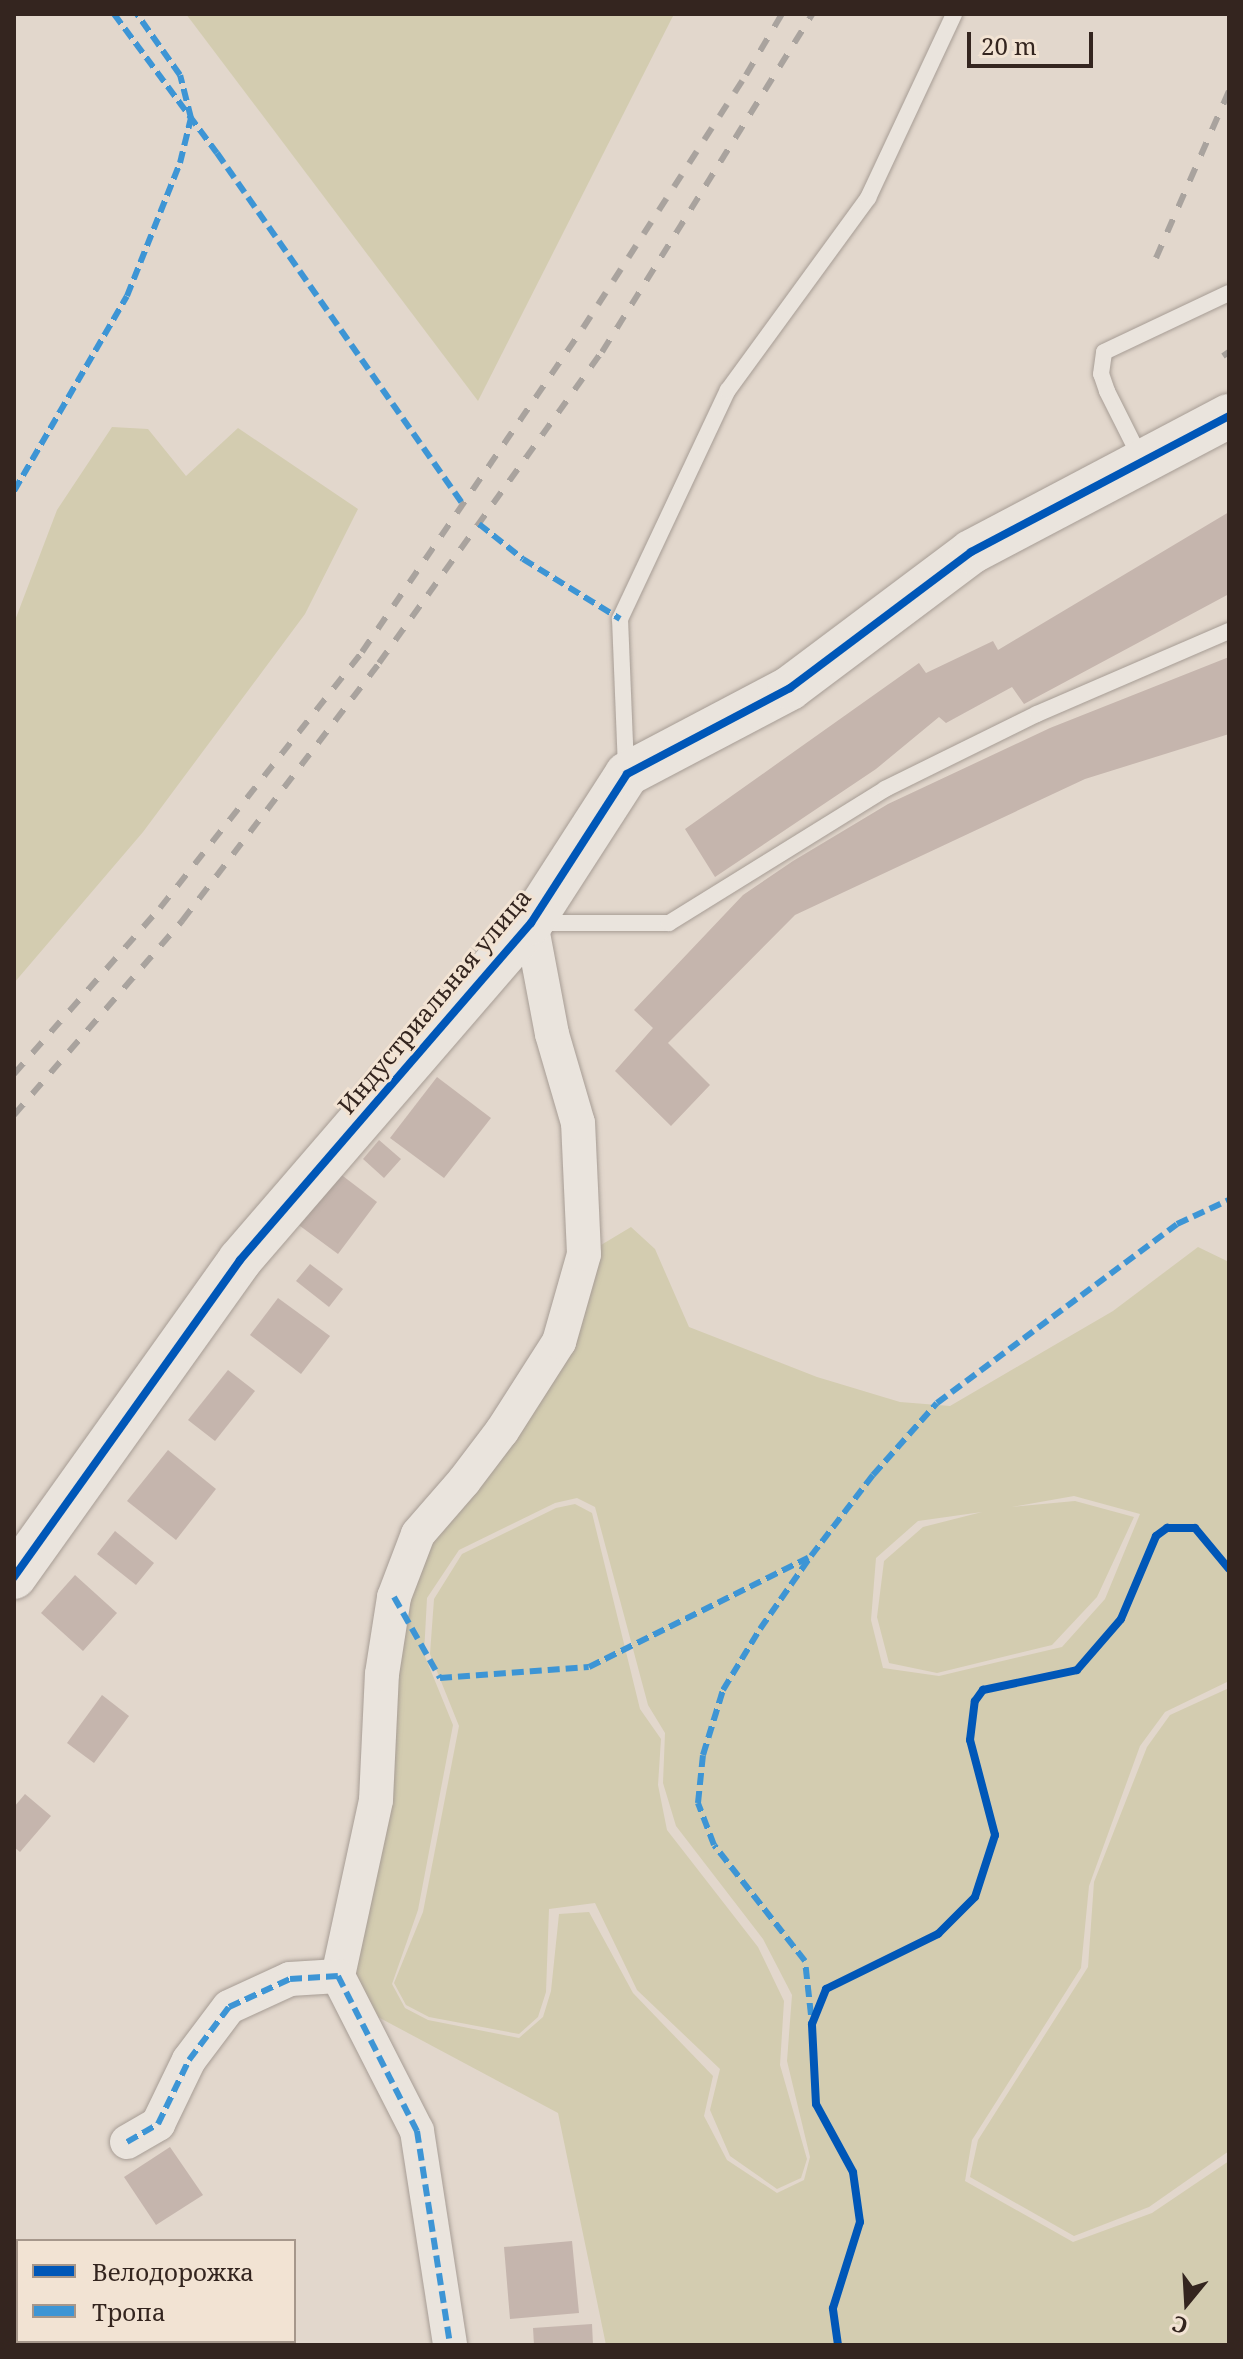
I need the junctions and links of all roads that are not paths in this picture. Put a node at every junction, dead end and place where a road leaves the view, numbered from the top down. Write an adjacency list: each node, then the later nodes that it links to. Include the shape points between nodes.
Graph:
1 (954, 14): 6 (lane, via 868,198 728,390 620,619)
2 (1229, 293): 4 (lane, via 1104,352 1101,374 1107,391)
3 (1229, 416): 4 (street, Индустриальная улица)
4 (1143, 462): 6 (street, Индустриальная улица, via 971,552 790,688)
5 (1229, 631): 7 (lane, via 1037,714 885,789 669,923)
6 (627, 774): 7 (street, Индустриальная улица)
7 (531, 923): 8 (street, Индустриальная улица, via 240,1260); 9 (street, Индустриальная улица, via 552,1034 578,1123 584,1254 559,1342 502,1431 418,1534 394,1597 382,1674 376,1800)
8 (14, 1577)
9 (338, 1976): 10 (street, via 290,1979 229,2007 189,2060 158,2124); 11 (street, via 417,2131)
10 (127, 2142)
11 (450, 2345)

